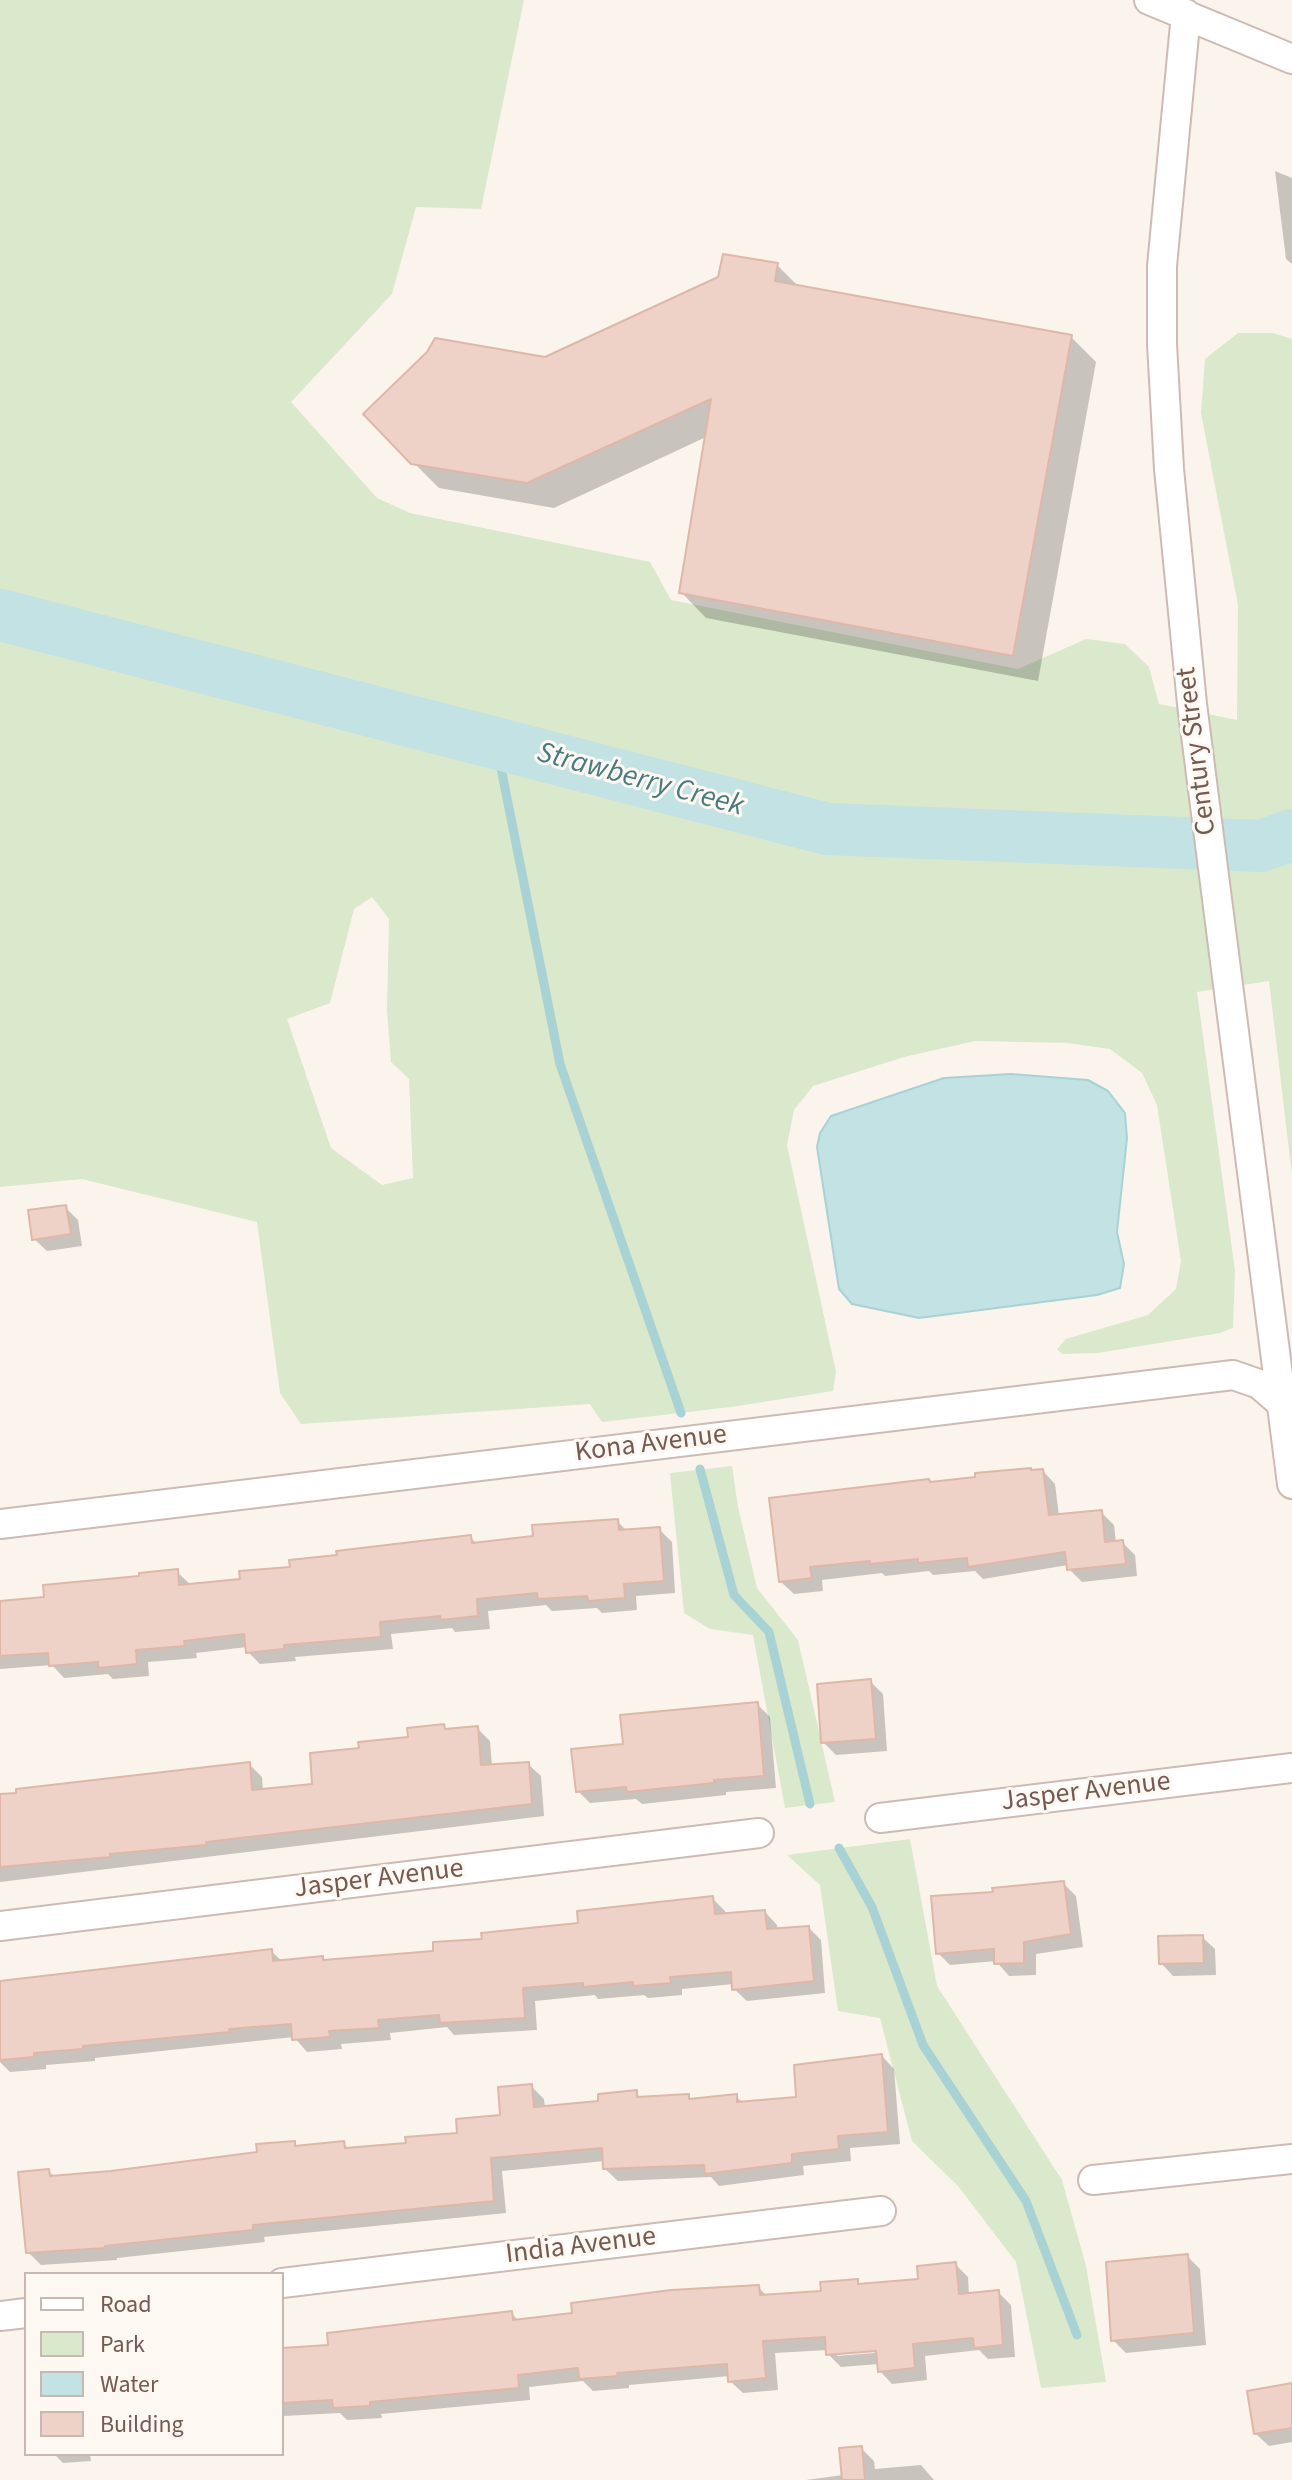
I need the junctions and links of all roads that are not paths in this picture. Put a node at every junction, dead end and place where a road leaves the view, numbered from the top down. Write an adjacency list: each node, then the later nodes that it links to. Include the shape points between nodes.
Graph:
1 (1149, 0): 2 (street)
2 (1186, 14): 3 (street); 4 (street, Century Street, via 1164,236 1162,344 1169,469 1229,1003)
3 (1292, 59)
4 (1287, 1408): 5 (street, Century Street); 6 (street, Kona Avenue, via 1259,1384 1233,1375)
5 (1292, 1484)
6 (0, 1524)
7 (1292, 1768): 8 (street, Jasper Avenue)
8 (880, 1818)
9 (759, 1833): 10 (street, Jasper Avenue)
10 (0, 1926)
11 (1292, 2159): 12 (street)
12 (1093, 2180)
13 (881, 2211): 14 (street, India Avenue)
14 (284, 2283)
15 (24, 2313): 16 (street)
16 (0, 2316)

